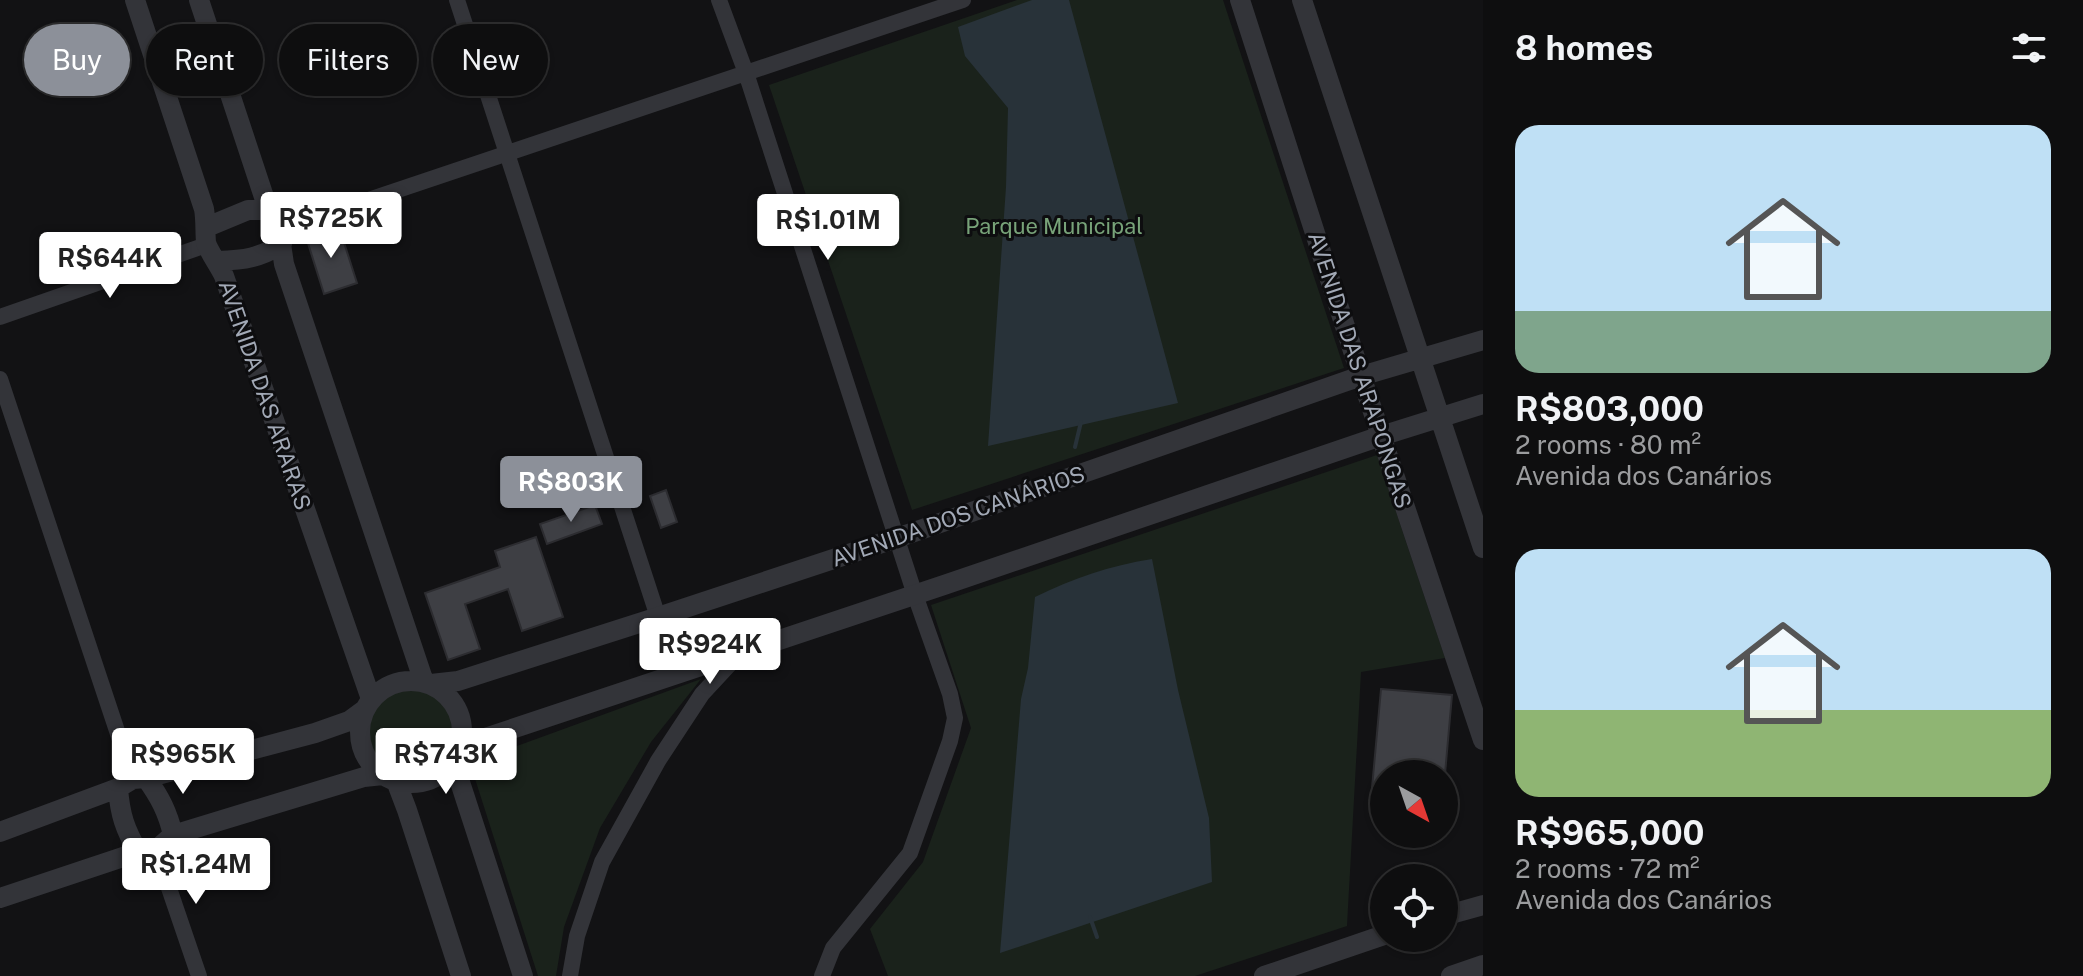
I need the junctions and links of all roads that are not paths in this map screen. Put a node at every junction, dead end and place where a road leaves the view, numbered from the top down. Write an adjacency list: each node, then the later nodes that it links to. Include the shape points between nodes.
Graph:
1 (135, 0): 12 (street, AVENIDA DAS ARARAS, via 204,209)
2 (199, 0): 10 (street)
3 (457, 0): 9 (street)
4 (719, 0): 8 (street)
5 (963, 0): 8 (street)
6 (1240, 0): 16 (street, AVENIDA DAS ARAPONGAS)
7 (1302, 0): 15 (street)
8 (746, 73): 9 (street); 21 (street)
9 (507, 153): 11 (street); 24 (street)
10 (270, 210): 11 (street); 12 (street, via 248,210)
11 (281, 237): 12 (street, via 265,254 246,260); 26 (street, via 284,264)
12 (210, 244): 13 (street); 27 (street, AVENIDA DAS ARARAS)
13 (0, 317)
14 (1483, 340): 15 (street, AVENIDA DOS CANÁRIOS)
15 (1420, 360): 16 (street, AVENIDA DOS CANÁRIOS); 19 (street)
16 (1361, 376): 20 (street, AVENIDA DAS ARAPONGAS); 21 (street, AVENIDA DOS CANÁRIOS)
17 (0, 379): 31 (street)
18 (1483, 404): 19 (street)
19 (1439, 418): 20 (street); 22 (street)
20 (1381, 436): 23 (street); 28 (street, AVENIDA DAS ARAPONGAS)
21 (897, 538): 23 (street); 24 (street, AVENIDA DOS CANÁRIOS)
22 (1483, 548)
23 (915, 595): 25 (street); 44 (street, via 950,694 955,718 950,741 910,853 833,948)
24 (658, 617): 26 (street, AVENIDA DOS CANÁRIOS, via 458,681)
25 (740, 653): 29 (street); 43 (street, via 702,694 666,747 602,862 577,936)
26 (428, 683): 27 (street, via 405,680 387,686); 29 (street, via 447,694 458,709 463,728)
27 (368, 704): 30 (street, via 359,728 361,746 369,763); 31 (street, via 349,721 315,733)
28 (1483, 740)
29 (459, 750): 30 (street, via 447,769 432,779 414,783); 42 (street, via 459,779)
30 (389, 778): 33 (street, via 364,777); 41 (street)
31 (132, 782): 32 (street); 33 (street, via 160,797); 34 (street, via 120,813 127,832)
32 (0, 832)
33 (173, 835): 34 (street)
34 (147, 851): 35 (street); 40 (street)
35 (0, 898)
36 (1483, 905): 37 (street)
37 (1458, 912)
38 (1370, 940): 45 (street)
39 (1483, 965): 46 (street)
40 (199, 976)
41 (461, 976)
42 (523, 976)
43 (570, 976)
44 (822, 976)
45 (1264, 976)
46 (1451, 976)

